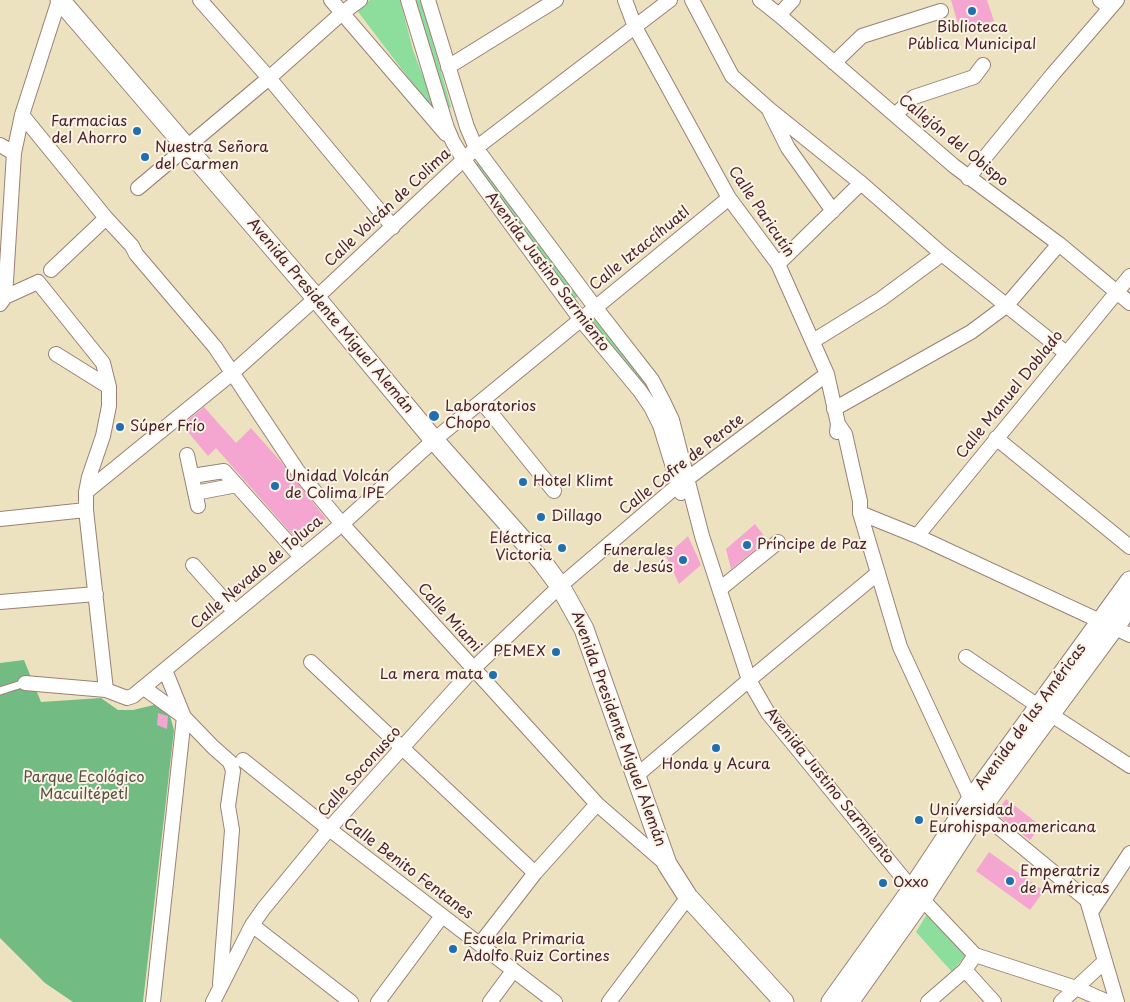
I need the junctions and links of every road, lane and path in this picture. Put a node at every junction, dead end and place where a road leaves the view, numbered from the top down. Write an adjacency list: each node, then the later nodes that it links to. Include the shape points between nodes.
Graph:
1 (59, 0): 23 (street); 27 (main road, Avenida Presidente Miguel Alemán)
2 (200, 0): 21 (street)
3 (331, 0): 15 (street)
4 (360, 0): 15 (street)
5 (408, 0): 25 (street, Avenida Justino Sarmiento)
6 (428, 0): 20 (street, Avenida Justino Sarmiento)
7 (556, 0): 20 (street)
8 (625, 0): 17 (street, Calle Paricutín)
9 (670, 0): 17 (street, Calle Volcán de Colima)
10 (692, 0): 22 (street, via 732,76)
11 (760, 0): 16 (street, Callejón del Obispo)
12 (793, 0): 16 (street)
13 (1109, 3): 31 (street)
14 (941, 11): 18 (street, via 862,36)
15 (342, 13): 21 (street); 25 (street)
16 (779, 15): 18 (street, Callejón del Obispo)
17 (634, 27): 28 (street, Calle Volcán de Colima); 34 (street, Calle Paricutín)
18 (834, 63): 24 (street, Callejón del Obispo)
19 (983, 64): 24 (street, via 974,77 914,97)
20 (448, 67): 28 (street, Avenida Justino Sarmiento, via 466,127)
21 (269, 78): 27 (street); 37 (street)
22 (769, 109): 32 (street); 35 (street, via 788,148)
23 (22, 115): 29 (street); 36 (street, Calle Miami)
24 (895, 115): 31 (street, Callejón del Obispo)
25 (454, 142): 30 (street, Avenida Justino Sarmiento)
26 (0, 145): 29 (street)
27 (186, 146): 33 (street); 44 (main road, Avenida Presidente Miguel Alemán)
28 (476, 148): 30 (street, Calle Volcán de Colima); 48 (street, Avenida Justino Sarmiento)
29 (14, 153): 45 (street)
30 (464, 160): 37 (street, Calle Volcán de Colima); 49 (street, Avenida Justino Sarmiento)
31 (968, 178): 38 (street, Callejón del Obispo)
32 (861, 182): 35 (street); 39 (street)
33 (138, 188)
34 (729, 198): 40 (street, Calle Paricutín); 48 (street, Calle Iztaccíhuatl)
35 (832, 211): 40 (street)
36 (106, 218): 41 (street); 53 (street, Calle Miami, via 215,348)
37 (393, 227): 44 (street, Calle Volcán de Colima)
38 (1058, 244): 43 (street, Callejón del Obispo); 47 (street)
39 (942, 254): 47 (street); 50 (street, via 881,299)
40 (778, 264): 50 (street, Calle Paricutín)
41 (51, 270)
42 (1130, 276): 43 (street, Calle Manuel Doblado)
43 (1117, 292): 46 (street, Callejón del Obispo); 51 (street, Calle Manuel Doblado)
44 (316, 298): 53 (street, Calle Volcán de Colima); 59 (main road, Avenida Presidente Miguel Alemán)
45 (2, 301): 55 (street, via 38,282 103,363)
46 (1130, 303)
47 (1006, 306): 51 (street); 57 (street, via 971,332)
48 (595, 307): 49 (street, Calle Iztaccíhuatl); 64 (street, Avenida Justino Sarmiento, via 652,380 663,400 672,420)
49 (581, 320): 56 (street, Calle Iztaccíhuatl); 64 (street, Avenida Justino Sarmiento, via 651,407)
50 (813, 341): 54 (street, Calle Paricutín)
51 (1066, 353): 58 (street, Calle Manuel Doblado)
52 (56, 354): 55 (street)
53 (231, 374): 62 (street, Calle Volcán de Colima); 71 (street, Calle Miami, via 297,470)
54 (827, 374): 57 (street, Calle Paricutín); 64 (street, Calle Cofre de Perote)
55 (110, 387): 60 (street, via 109,406)
56 (482, 402): 59 (street, Calle Iztaccíhuatl); 66 (street)
57 (834, 409): 69 (street, Calle Paricutín, via 838,424 836,437 853,504)
58 (996, 438): 72 (street, Calle Manuel Doblado); 74 (street)
59 (434, 440): 71 (street, Calle Nevado de Toluca); 79 (main road, Avenida Presidente Miguel Alemán)
60 (97, 454): 62 (street); 67 (street)
61 (187, 455): 63 (street)
62 (114, 470): 67 (street, Calle Volcán de Colima)
63 (192, 476): 65 (street, via 224,471); 65 (street, via 197,499)
64 (682, 482): 79 (street, Calle Cofre de Perote); 80 (street, Avenida Justino Sarmiento)
65 (237, 485): 75 (street)
66 (554, 491)
67 (86, 492): 68 (street)
68 (86, 510): 70 (street); 81 (street)
69 (860, 514): 72 (street); 77 (street, Calle Paricutín)
70 (0, 519)
71 (342, 524): 75 (street, Calle Nevado de Toluca); 88 (street, Calle Miami)
72 (917, 536): 85 (street)
73 (778, 542): 80 (street)
74 (1130, 547)
75 (301, 557): 84 (street, Calle Nevado de Toluca)
76 (193, 565): 84 (street)
77 (878, 573): 90 (street); 102 (street, Calle Paricutín, via 900,647)
78 (1130, 581): 85 (main road, Avenida de las Américas)
79 (560, 586): 88 (street, Calle Soconusco); 100 (main road, Avenida Presidente Miguel Alemán, via 584,629)
80 (720, 589): 90 (street, Avenida Justino Sarmiento)
81 (96, 594): 82 (street); 93 (street)
82 (0, 602)
83 (1130, 606): 85 (main road, Avenida de las Américas)
84 (235, 612): 89 (street, Calle Nevado de Toluca)
85 (1115, 628): 95 (main road, Avenida de las Américas)
86 (966, 657): 95 (street)
87 (311, 662): 97 (street)
88 (473, 669): 97 (street, Calle Soconusco); 101 (street, Calle Miami)
89 (165, 670): 92 (street, Calle Nevado de Toluca); 96 (street)
90 (749, 680): 100 (street); 107 (street, Avenida Justino Sarmiento, via 768,713)
91 (25, 683): 93 (street); 94 (lane)
92 (144, 688): 93 (street, Calle Nevado de Toluca, via 127,698); 96 (street)
93 (106, 690)
94 (0, 691)
95 (1045, 710): 99 (street); 102 (main road, Avenida de las Américas)
96 (184, 717): 118 (street, via 230,762 233,771 228,806 232,830); 119 (street)
97 (402, 750): 103 (street, Calle Soconusco); 106 (street)
98 (243, 760): 103 (street, Calle Benito Fentanes)
99 (1130, 766)
100 (636, 776): 105 (main road, Avenida Presidente Miguel Alemán)
101 (597, 804): 105 (street, Calle Miami); 106 (street)
102 (975, 806): 107 (main road, Avenida de las Américas); 109 (street, via 1087,900)
103 (330, 829): 110 (street, Calle Benito Fentanes); 111 (street, Calle Soconusco)
104 (1130, 853): 109 (street)
105 (667, 864): 108 (main road, Avenida Presidente Miguel Alemán)
106 (535, 873): 112 (street)
107 (917, 894): 113 (street, Avenida Justino Sarmiento); 126 (main road, Avenida de las Américas); 127 (main road, Avenida de las Américas)
108 (688, 897): 124 (street); 125 (main road, Avenida Presidente Miguel Alemán)
109 (1091, 912): 114 (street)
110 (442, 916): 112 (street, Calle Benito Fentanes); 121 (street)
111 (252, 925): 118 (street, Calle Soconusco); 120 (street)
112 (480, 944): 116 (street, Calle Benito Fentanes)
113 (975, 955): 115 (street); 117 (street)
114 (1104, 962): 117 (street); 132 (street)
115 (965, 970): 128 (street); 129 (street)
116 (513, 971): 122 (street); 123 (street, Calle Benito Fentanes)
117 (1076, 988): 130 (street); 131 (street)
118 (216, 997)
119 (153, 1002)
120 (351, 1002)
121 (378, 1002)
122 (490, 1002)
123 (555, 1002)
124 (609, 1002)
125 (784, 1002)
126 (831, 1002)
127 (849, 1002)
128 (928, 1002)
129 (994, 1002)
130 (1061, 1002)
131 (1108, 1002)
132 (1117, 1002)

